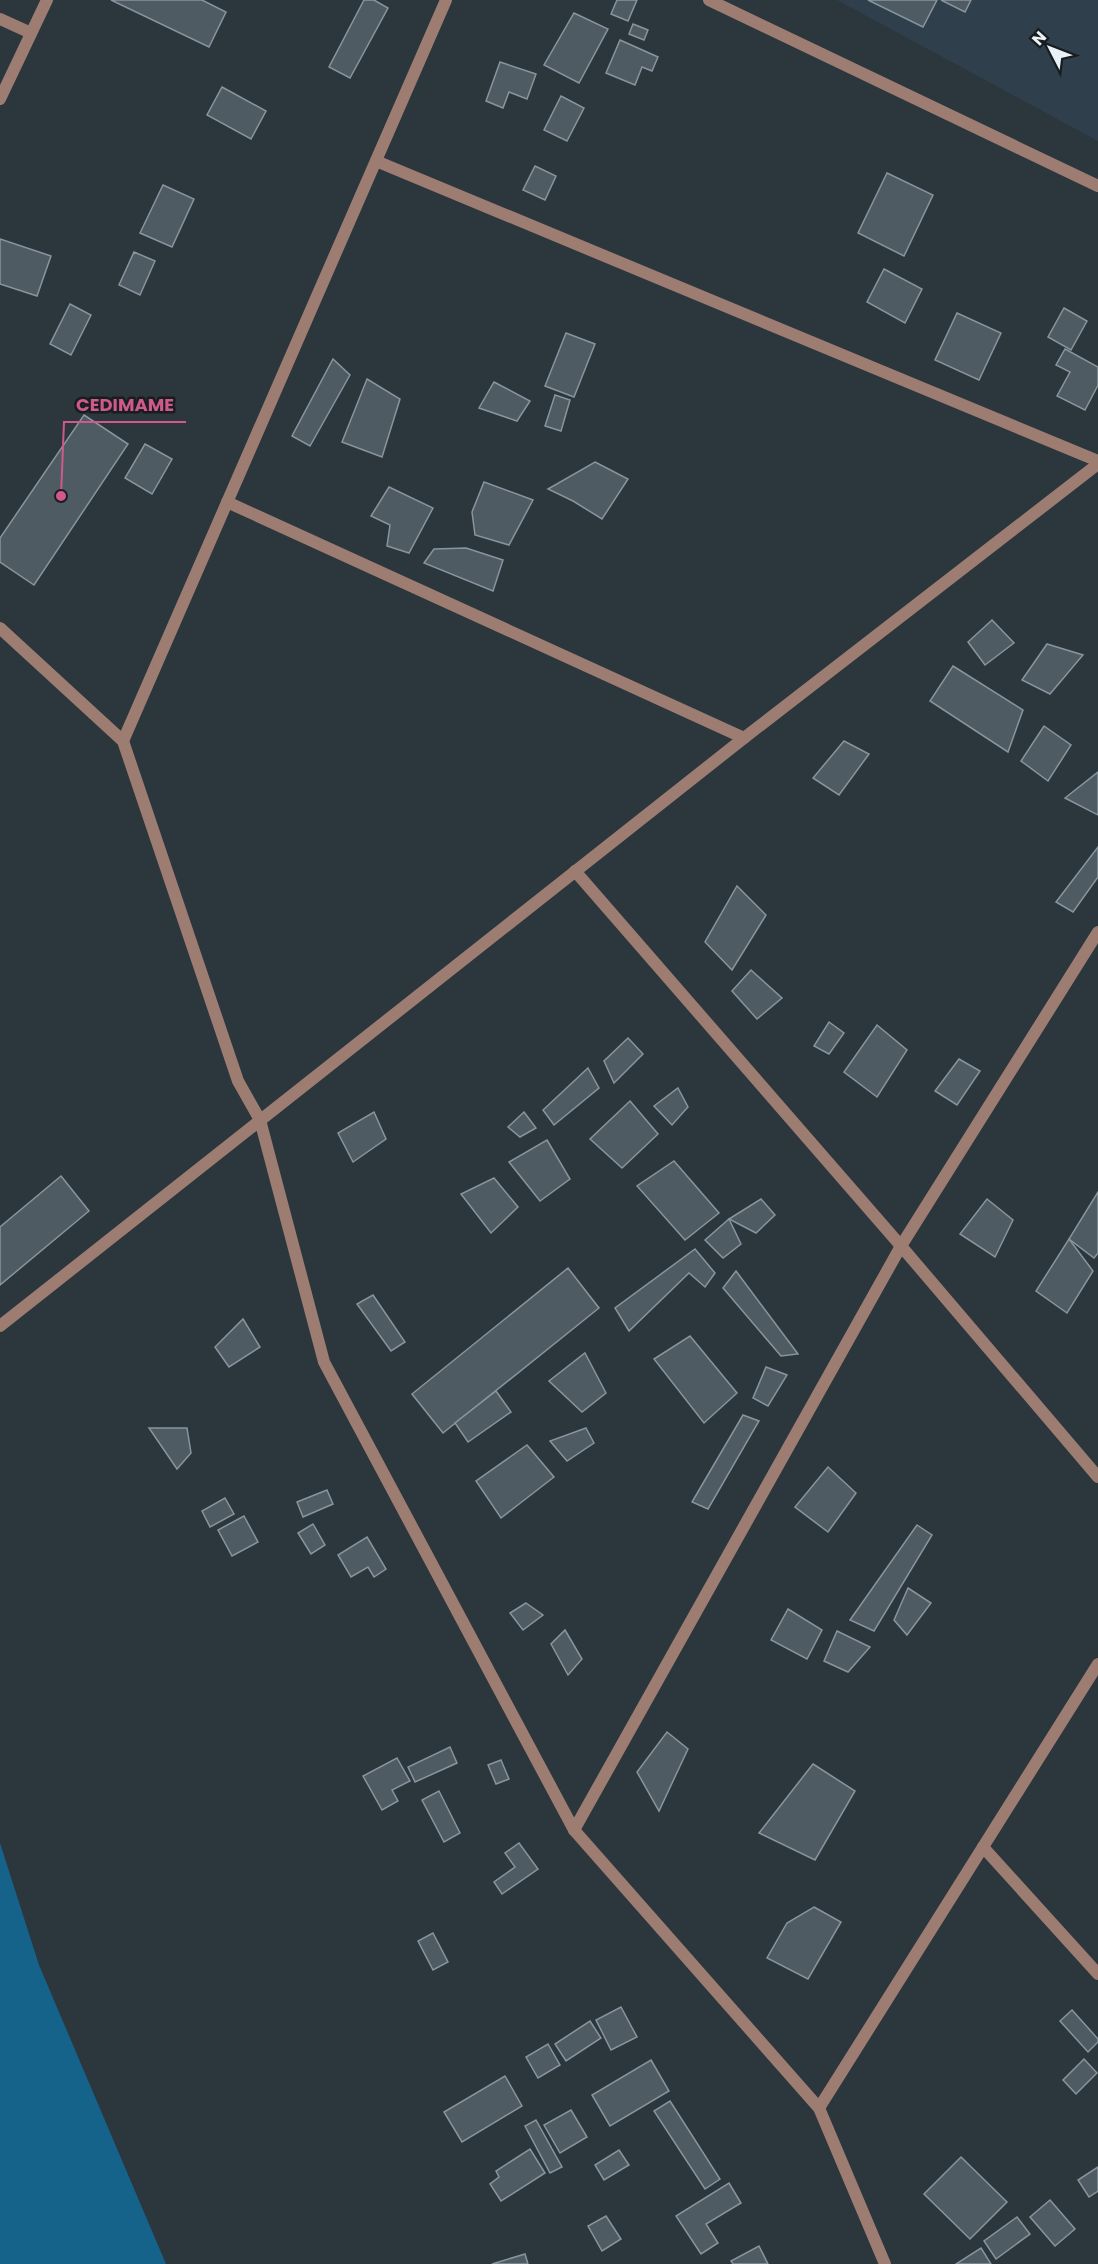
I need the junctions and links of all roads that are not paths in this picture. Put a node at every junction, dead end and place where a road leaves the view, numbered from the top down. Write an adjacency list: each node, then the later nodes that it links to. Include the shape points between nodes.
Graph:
1 (47, 0): 5 (street)
2 (446, 0): 7 (street)
3 (709, 0): 8 (street)
4 (0, 19): 5 (street)
5 (31, 33): 6 (street)
6 (0, 99)
7 (376, 161): 9 (street); 10 (street)
8 (1098, 186)
9 (1098, 462): 12 (street)
10 (228, 502): 12 (street); 13 (street)
11 (0, 628): 13 (street)
12 (744, 738): 14 (street)
13 (123, 741): 16 (street, via 237,1081)
14 (575, 871): 16 (street); 17 (street)
15 (1098, 932): 17 (street)
16 (260, 1120): 18 (street); 21 (street, via 324,1362)
17 (901, 1246): 19 (street); 21 (street)
18 (0, 1326)
19 (1098, 1477)
20 (1098, 1664): 22 (street)
21 (574, 1830): 24 (street)
22 (983, 1847): 23 (street); 24 (street)
23 (1098, 1974)
24 (819, 2108): 25 (street)
25 (885, 2264)

